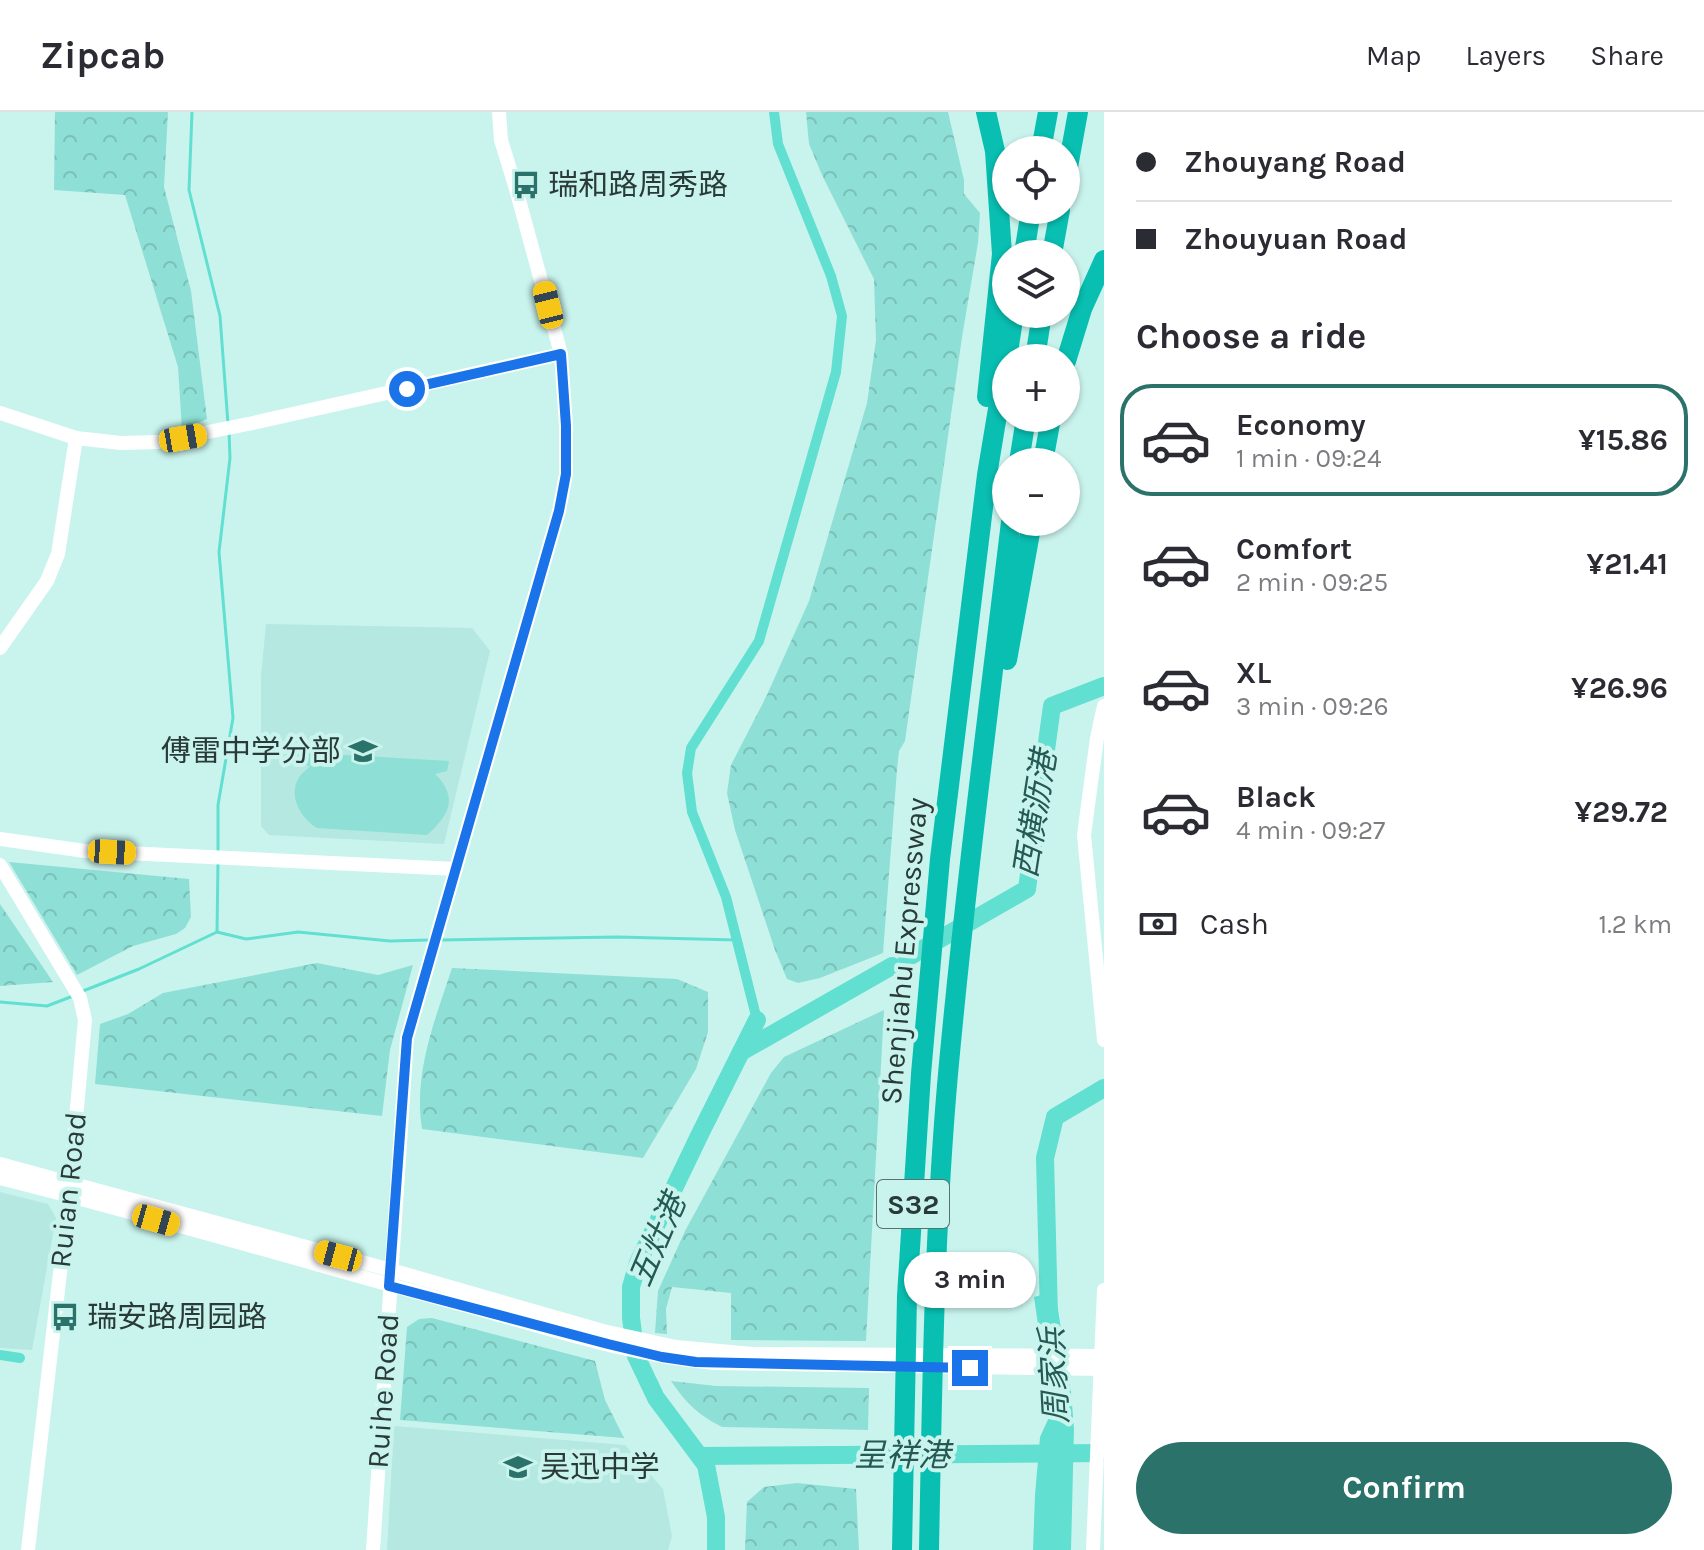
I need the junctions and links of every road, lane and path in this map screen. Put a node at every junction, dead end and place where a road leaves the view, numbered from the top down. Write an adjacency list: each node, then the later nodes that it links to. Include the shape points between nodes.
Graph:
1 (499, 112): 9 (street, Ruihe Road, via 501,140)
2 (988, 112): 18 (highway, via 1002,254)
3 (1048, 112): 5 (highway)
4 (1078, 112): 6 (highway)
5 (1044, 136)
6 (1074, 136)
7 (1104, 260): 8 (highway)
8 (1071, 344)
9 (561, 354): 12 (street, via 158,442); 21 (street, Ruihe Road, via 566,474 559,511)
10 (0, 413): 12 (street)
11 (994, 432): 18 (highway, Shenjiahu Expressway / S32)
12 (76, 438): 15 (street, via 58,554 47,581)
13 (1009, 536): 19 (highway, Shenjiahu Expressway / S32)
14 (1029, 536): 19 (highway)
15 (0, 648)
16 (1104, 706): 22 (street, via 1084,835)
17 (0, 839): 21 (street, via 85,851)
18 (940, 859): 32 (highway, Shenjiahu Expressway / S32, via 907,1296)
19 (971, 861): 33 (highway, Shenjiahu Expressway / S32, via 948,1075 934,1286)
20 (0, 865): 26 (street, Ruian Road, via 80,998 85,1020)
21 (456, 869): 27 (street, Ruihe Road, via 407,1038)
22 (1098, 918): 23 (street)
23 (1104, 1040)
24 (0, 1164): 26 (street)
25 (0, 1178): 26 (street)
26 (69, 1190): 27 (street); 30 (street, Ruian Road)
27 (390, 1278): 29 (street, via 714,1363); 31 (street, Ruihe Road)
28 (1104, 1290): 29 (street)
29 (1103, 1363): 34 (street)
30 (28, 1550)
31 (373, 1550)
32 (902, 1550)
33 (929, 1550)
34 (1093, 1550)

